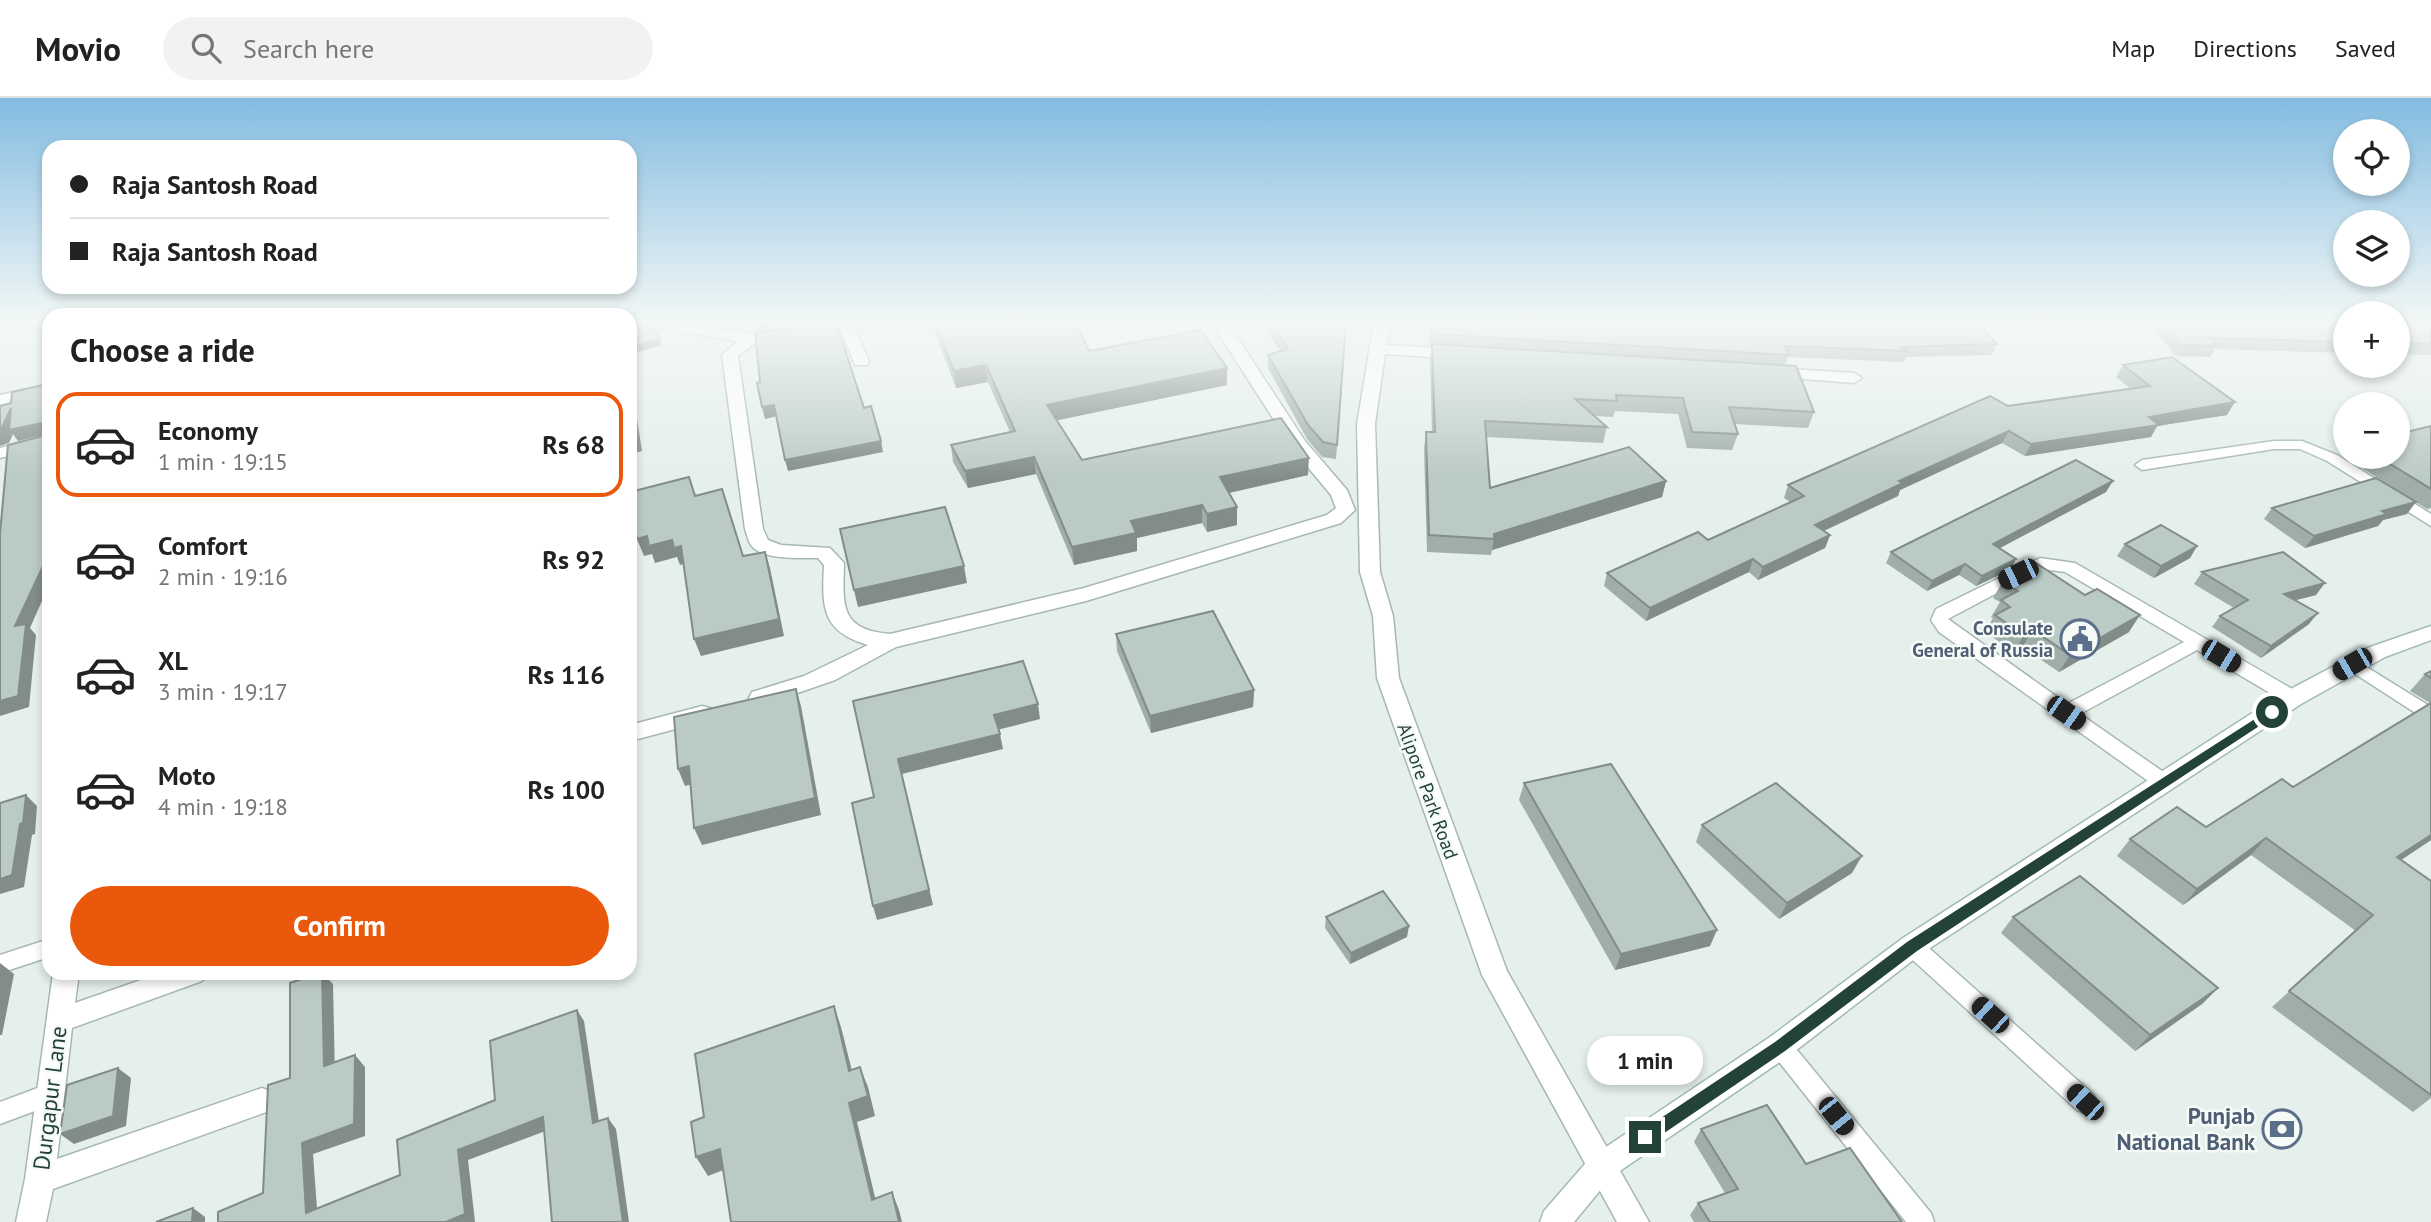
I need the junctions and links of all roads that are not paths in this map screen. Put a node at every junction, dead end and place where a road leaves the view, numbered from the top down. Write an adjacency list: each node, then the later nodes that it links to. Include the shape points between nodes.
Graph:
1 (733, 374): 13 (street, via 754,529 760,544 779,551 823,552 834,563 834,608 844,625 867,640)
2 (1253, 374): 13 (street, via 1298,444 1340,494 1346,510 1334,519 1086,594)
3 (1373, 374): 34 (street, Alipore Park Road, via 1366,424 1370,572 1383,615 1388,678 1495,975)
4 (1782, 374): 5 (street)
5 (1854, 379)
6 (42, 391): 7 (street)
7 (0, 400)
8 (42, 443): 9 (street)
9 (0, 453)
10 (2142, 465): 11 (lane, via 2302,445 2332,457)
11 (2431, 521)
12 (2431, 633): 15 (street)
13 (890, 641): 17 (street, via 857,662)
14 (2198, 642): 16 (lane); 19 (lane); 19 (lane, via 2084,574 2056,565 2040,564 1942,613 1939,620 1945,628)
15 (2352, 664): 16 (street); 20 (lane)
16 (2293, 698): 22 (street)
17 (744, 703)
18 (719, 709): 21 (street)
19 (2066, 713): 22 (lane)
20 (2431, 716)
21 (637, 731)
22 (2165, 783): 23 (street)
23 (1912, 946): 29 (street); 32 (lane)
24 (42, 950): 25 (lane)
25 (0, 964)
26 (65, 980): 28 (street, Durgapur Lane)
27 (173, 980): 28 (street)
28 (59, 1021): 30 (street, Durgapur Lane)
29 (1780, 1046): 34 (street); 39 (lane)
30 (51, 1094): 33 (lane); 35 (street, Durgapur Lane)
31 (262, 1101): 35 (street)
32 (2085, 1102)
33 (0, 1113)
34 (1601, 1167): 37 (street); 38 (street, Alipore Park Road)
35 (40, 1179): 36 (street, Durgapur Lane)
36 (31, 1222)
37 (1555, 1222)
38 (1634, 1222)
39 (1923, 1222)

